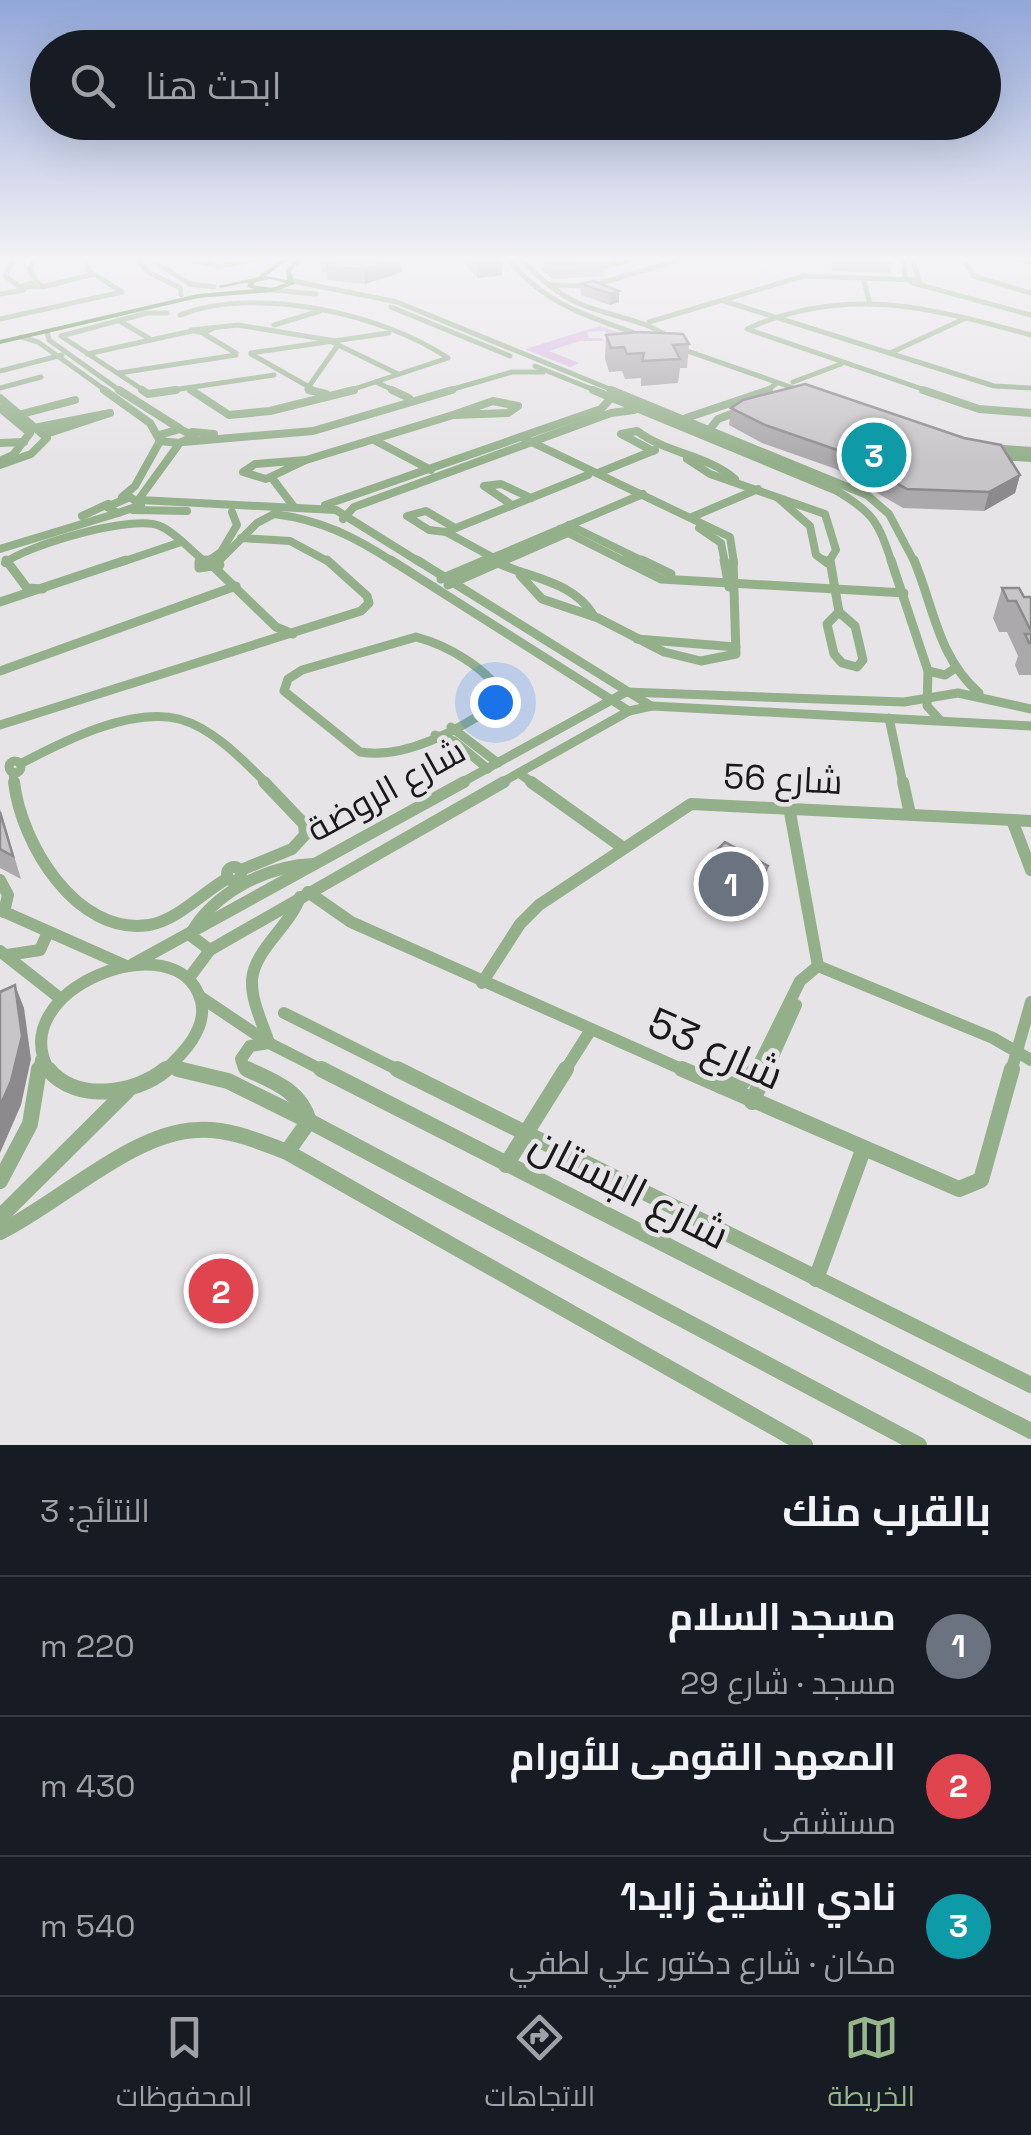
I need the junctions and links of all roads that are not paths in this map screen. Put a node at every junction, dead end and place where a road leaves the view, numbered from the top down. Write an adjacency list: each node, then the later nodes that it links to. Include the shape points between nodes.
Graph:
1 (56, 327): 31 (main road)
2 (62, 327): 23 (main road)
3 (80, 327): 41 (street, via 62,334)
4 (130, 327): 32 (street)
5 (198, 327): 20 (street)
6 (246, 327): 20 (street)
7 (290, 327): 33 (street)
8 (380, 327): 19 (street)
9 (439, 327): 30 (street)
10 (459, 327): 25 (street)
11 (652, 327): 21 (street)
12 (665, 327): 21 (street)
13 (753, 327): 46 (street, via 747,330)
14 (809, 327): 39 (street)
15 (946, 327): 39 (street)
16 (1003, 327): 22 (street)
17 (1020, 327): 22 (street)
18 (621, 328): 27 (street)
19 (386, 329): 24 (street); 26 (street)
20 (202, 330): 32 (street); 42 (street)
21 (659, 330): 27 (street); 57 (street)
22 (1013, 330): 28 (street)
23 (47, 331): 29 (main road); 40 (street)
24 (396, 332): 26 (street); 53 (street, via 448,358)
25 (472, 333): 30 (street); 34 (street)
26 (377, 334): 35 (street)
27 (643, 336): 58 (street)
28 (1031, 336)
29 (22, 337): 31 (main road); 40 (street)
30 (462, 337): 36 (street)
31 (0, 339)
32 (150, 340): 41 (street)
33 (319, 340): 35 (street); 42 (street)
34 (489, 340): 36 (street); 78 (street)
35 (334, 342): 37 (street); 38 (street)
36 (480, 344): 44 (street)
37 (351, 352): 38 (street); 53 (street)
38 (334, 353): 51 (street)
39 (890, 353): 60 (street, via 994,386)
40 (61, 354): 45 (street); 47 (street); 69 (street); 81 (street)
41 (87, 354): 49 (street)
42 (243, 354): 49 (street); 52 (street); 55 (street)
43 (10, 355): 45 (street)
44 (512, 356): 48 (street); 50 (street)
45 (22, 362): 47 (street)
46 (842, 364): 57 (street); 74 (street, via 986,410)
47 (0, 369)
48 (513, 369): 50 (street); 65 (street); 86 (street, via 314,432)
49 (119, 373): 61 (street, via 141,393)
50 (551, 373): 66 (street)
51 (314, 374): 55 (street); 63 (street)
52 (274, 375): 61 (street); 63 (street)
53 (399, 375): 56 (street)
54 (41, 377): 59 (street)
55 (290, 378): 63 (street)
56 (375, 382): 63 (street); 65 (street)
57 (794, 382): 62 (street)
58 (777, 383): 62 (street); 78 (street, via 738,404)
59 (0, 388)
60 (1031, 388)
61 (190, 389): 63 (street, via 232,415)
62 (807, 390): 67 (street); 79 (street, via 718,419)
63 (308, 393)
64 (0, 398): 75 (street)
65 (408, 398): 81 (street, via 294,430)
66 (611, 398): 70 (street); 72 (street)
67 (819, 398)
68 (75, 400): 75 (street)
69 (128, 407): 80 (street); 82 (street)
70 (606, 407): 73 (street); 84 (street)
71 (0, 408): 77 (street)
72 (642, 410): 73 (street); 90 (street)
73 (616, 412): 84 (street)
74 (1031, 413)
75 (21, 414): 77 (street); 80 (street)
76 (453, 415): 76 (street, via 493,401 518,406 508,413); 83 (street)
77 (11, 416): 85 (street, via 30,432)
78 (684, 418): 79 (street)
79 (710, 429): 90 (street)
80 (43, 430): 95 (street, via 40,449)
81 (188, 431): 82 (street); 86 (street, via 193,438)
82 (160, 438): 86 (street); 104 (street, via 135,486)
83 (374, 440): 94 (street); 97 (street)
84 (522, 441): 97 (street); 98 (street); 110 (street)
85 (24, 442): 87 (street); 89 (street)
86 (181, 443): 105 (street)
87 (0, 445): 89 (street)
88 (976, 446): 92 (street)
89 (16, 450): 95 (street)
90 (757, 453): 93 (street); 96 (street)
91 (985, 454): 92 (street)
92 (1031, 454)
93 (780, 457): 96 (street); 141 (street, via 867,494 893,514)
94 (306, 460): 99 (street); 99 (street, via 256,464 244,472)
95 (0, 463)
96 (780, 468): 133 (street, via 868,510)
97 (431, 470): 106 (street)
98 (593, 474): 100 (street, via 657,449); 101 (street); 102 (street)
99 (272, 478): 114 (street)
100 (758, 489): 103 (street); 117 (street)
101 (531, 498): 108 (street); 108 (street, via 501,484 484,486)
102 (643, 498): 117 (street); 119 (street); 129 (street, via 719,539)
103 (778, 498): 126 (street, via 807,522 816,555); 126 (street, via 809,504 830,520 836,550)
104 (118, 499): 105 (street); 107 (street)
105 (140, 500): 111 (street); 114 (street)
106 (340, 502): 109 (street); 110 (street)
107 (108, 504): 112 (street); 123 (street)
108 (512, 505): 120 (street)
109 (314, 506): 114 (street); 116 (street)
110 (354, 506): 116 (street)
111 (133, 510): 112 (street); 113 (street)
112 (118, 512): 123 (street)
113 (232, 512): 115 (street); 121 (street)
114 (296, 512): 115 (street); 118 (street)
115 (274, 514): 121 (street)
116 (345, 515): 118 (street); 128 (street)
117 (692, 517): 129 (street, via 733,541)
118 (328, 524): 132 (street)
119 (568, 529): 124 (street); 129 (street, via 654,577)
120 (451, 530): 120 (street, via 426,511 407,516 429,530); 124 (street)
121 (240, 533): 125 (street); 139 (street, via 302,544 369,594 361,611)
122 (182, 542): 125 (street); 134 (street); 134 (street, via 153,522 92,530 6,559 4,566)
123 (0, 546)
124 (495, 560): 127 (street); 128 (street)
125 (212, 562): 130 (street)
126 (828, 563): 131 (street)
127 (520, 575): 137 (street, via 527,589 550,602); 137 (street, via 569,592)
128 (446, 581): 132 (street); 144 (street)
129 (731, 583): 131 (street); 137 (street, via 736,654 728,658 656,652)
130 (236, 586): 138 (street); 142 (street)
131 (834, 586): 133 (street); 136 (street)
132 (433, 587): 146 (street)
133 (903, 590): 143 (street)
134 (25, 592): 135 (street)
135 (0, 602)
136 (839, 612): 136 (street, via 827,624 834,659 856,668 863,660 855,626)
137 (594, 616)
138 (276, 627): 139 (street); 140 (street)
139 (295, 635): 140 (street)
140 (267, 640): 154 (street)
141 (954, 669): 143 (street); 147 (street)
142 (0, 670)
143 (928, 672): 145 (street)
144 (626, 692): 145 (street, شارع الروضة, via 904,702); 146 (street, شارع الروضة); 148 (street)
145 (930, 697): 147 (street, شارع الروضة); 152 (street, via 929,712)
146 (611, 698): 150 (street); 159 (street, شارع الروضة)
147 (991, 699): 149 (street, شارع الروضة); 153 (street, via 1006,714)
148 (652, 706): 150 (street, شارع الروضة); 151 (street, شارع الروضة)
149 (1031, 709)
150 (630, 711): 160 (street, شارع الروضة)
151 (889, 718): 152 (street, شارع الروضة); 162 (street)
152 (942, 721): 153 (street, شارع الروضة)
153 (1003, 724): 155 (street, شارع الروضة)
154 (0, 725)
155 (1031, 726)
156 (451, 727): 157 (street); 157 (street, via 494,706 503,690 425,638 398,639 302,670 285,684 288,696 366,755 393,755); 159 (street)
157 (434, 735): 159 (street)
158 (11, 765): 168 (street, via 16,809 39,858 71,892 115,921 156,923); 168 (street, via 138,720 189,723 304,824 298,845)
159 (493, 766): 166 (street, شارع الروضة)
160 (519, 772): 165 (street); 170 (street, شارع الروضة)
161 (790, 807): 162 (street, شارع 56); 165 (street, شارع 56, via 691,804); 177 (street)
162 (910, 814): 163 (street, شارع 56)
163 (1012, 820): 164 (street, شارع 56); 167 (street)
164 (1031, 821)
165 (622, 847): 180 (street, شارع 56, via 528,914)
166 (314, 865): 168 (street); 173 (street, شارع الروضة)
167 (1031, 870)
168 (239, 878): 173 (street)
169 (0, 880): 171 (street, via 8,895)
170 (304, 895): 174 (street, شارع الروضة); 180 (street, شارع 53); 186 (street, via 252,978)
171 (2, 911): 172 (street)
172 (48, 932): 175 (street, via 40,950); 176 (street)
173 (190, 935): 174 (street); 176 (street, شارع الروضة)
174 (210, 950): 179 (street, شارع الروضة)
175 (3, 953): 181 (street)
176 (129, 964): 179 (street, via 158,965); 181 (street, via 90,977)
177 (818, 966): 178 (street); 190 (street, via 800,981 754,1075 735,1086)
178 (844, 974): 188 (street); 192 (street, via 819,974 805,984)
179 (189, 978): 182 (street)
180 (482, 983): 185 (street, شارع 53)
181 (61, 998): 187 (street, via 42,1032)
182 (202, 998): 186 (street, شارع البستان); 189 (street, via 197,1038)
183 (1031, 1002): 188 (street)
184 (284, 1012): 194 (street)
185 (590, 1030): 190 (street, شارع 53); 194 (street)
186 (269, 1042): 193 (street, via 246,1050 242,1064 294,1094); 197 (street, شارع البستان)
187 (41, 1054): 191 (street, via 51,1074 72,1087); 198 (street, via 30,1124)
188 (1025, 1056): 195 (street, شارع 53, via 1001,1099 981,1180 972,1187 945,1185)
189 (172, 1068): 191 (street); 193 (street, via 228,1081)
190 (714, 1085): 192 (street, شارع 53)
191 (130, 1088): 199 (street)
192 (752, 1102): 195 (street, شارع 53)
193 (309, 1121): 196 (street); 205 (street)
194 (526, 1134): 197 (street); 201 (street)
195 (862, 1150): 201 (street)
196 (287, 1152): 200 (street, via 229,1133 166,1134 120,1154); 204 (street)
197 (506, 1164): 203 (street, شارع البستان)
198 (0, 1181)
199 (0, 1217)
200 (0, 1232)
201 (816, 1279): 202 (street)
202 (1031, 1385)
203 (1031, 1431)
204 (805, 1445)
205 (919, 1445)

